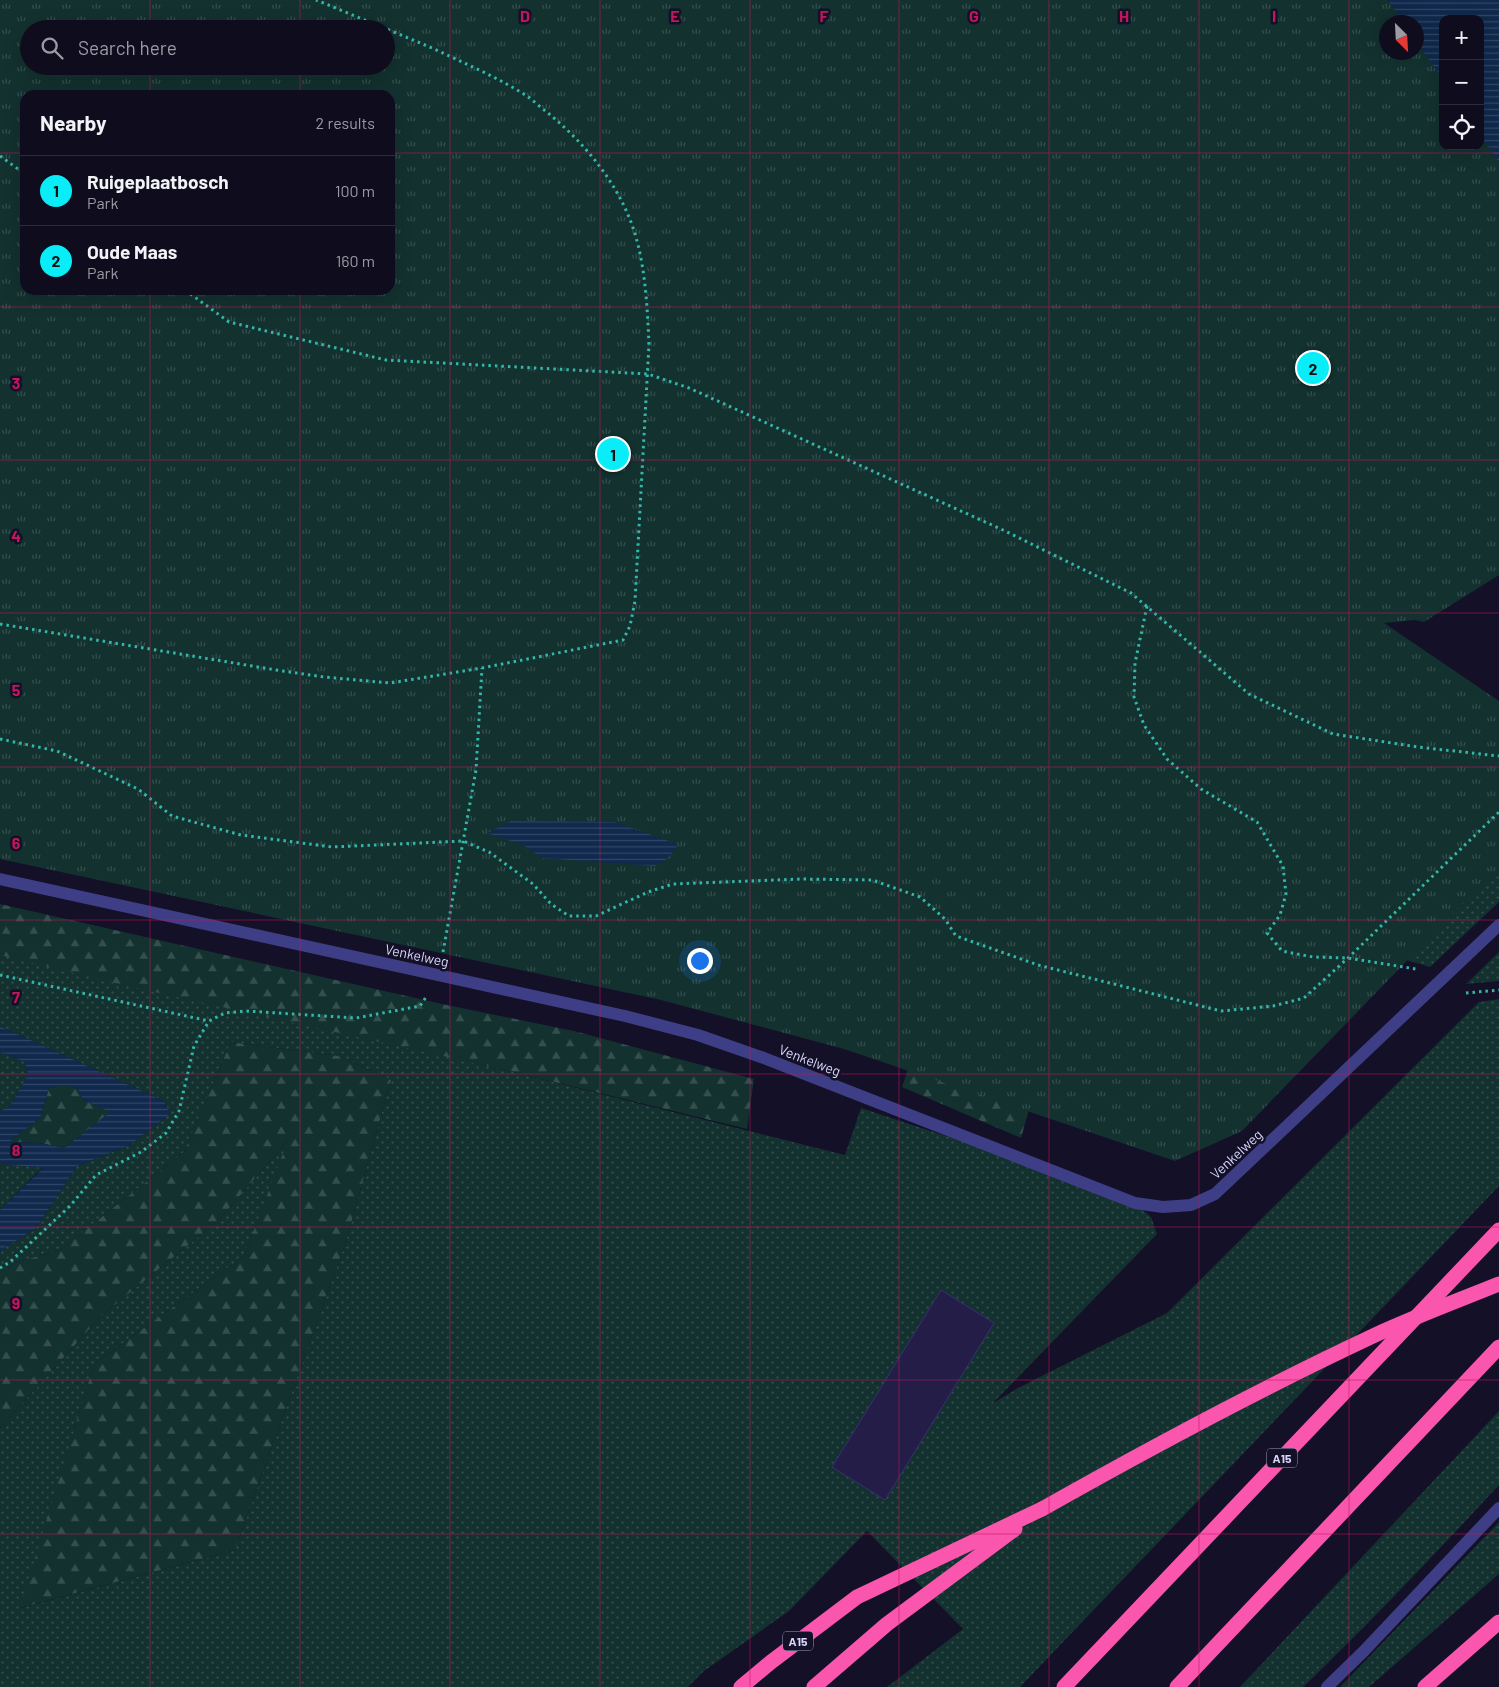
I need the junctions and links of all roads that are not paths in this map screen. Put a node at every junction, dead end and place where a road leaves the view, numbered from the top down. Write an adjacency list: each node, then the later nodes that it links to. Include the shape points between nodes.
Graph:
1 (0, 879): 2 (street, Venkelweg, via 625,1016 698,1035 1135,1203 1163,1207 1191,1205 1215,1194)
2 (1499, 925)
3 (1499, 1230): 11 (highway, A15)
4 (1499, 1284): 7 (highway, A15, bridge, via 1374,1335 1264,1389)
5 (1499, 1347): 12 (highway)
6 (1499, 1508): 13 (street)
7 (1042, 1509): 9 (highway, A15, via 857,1597); 10 (highway, A15, via 887,1624)
8 (1499, 1622): 14 (highway)
9 (741, 1687)
10 (814, 1687)
11 (1064, 1687)
12 (1177, 1687)
13 (1327, 1687)
14 (1425, 1687)

